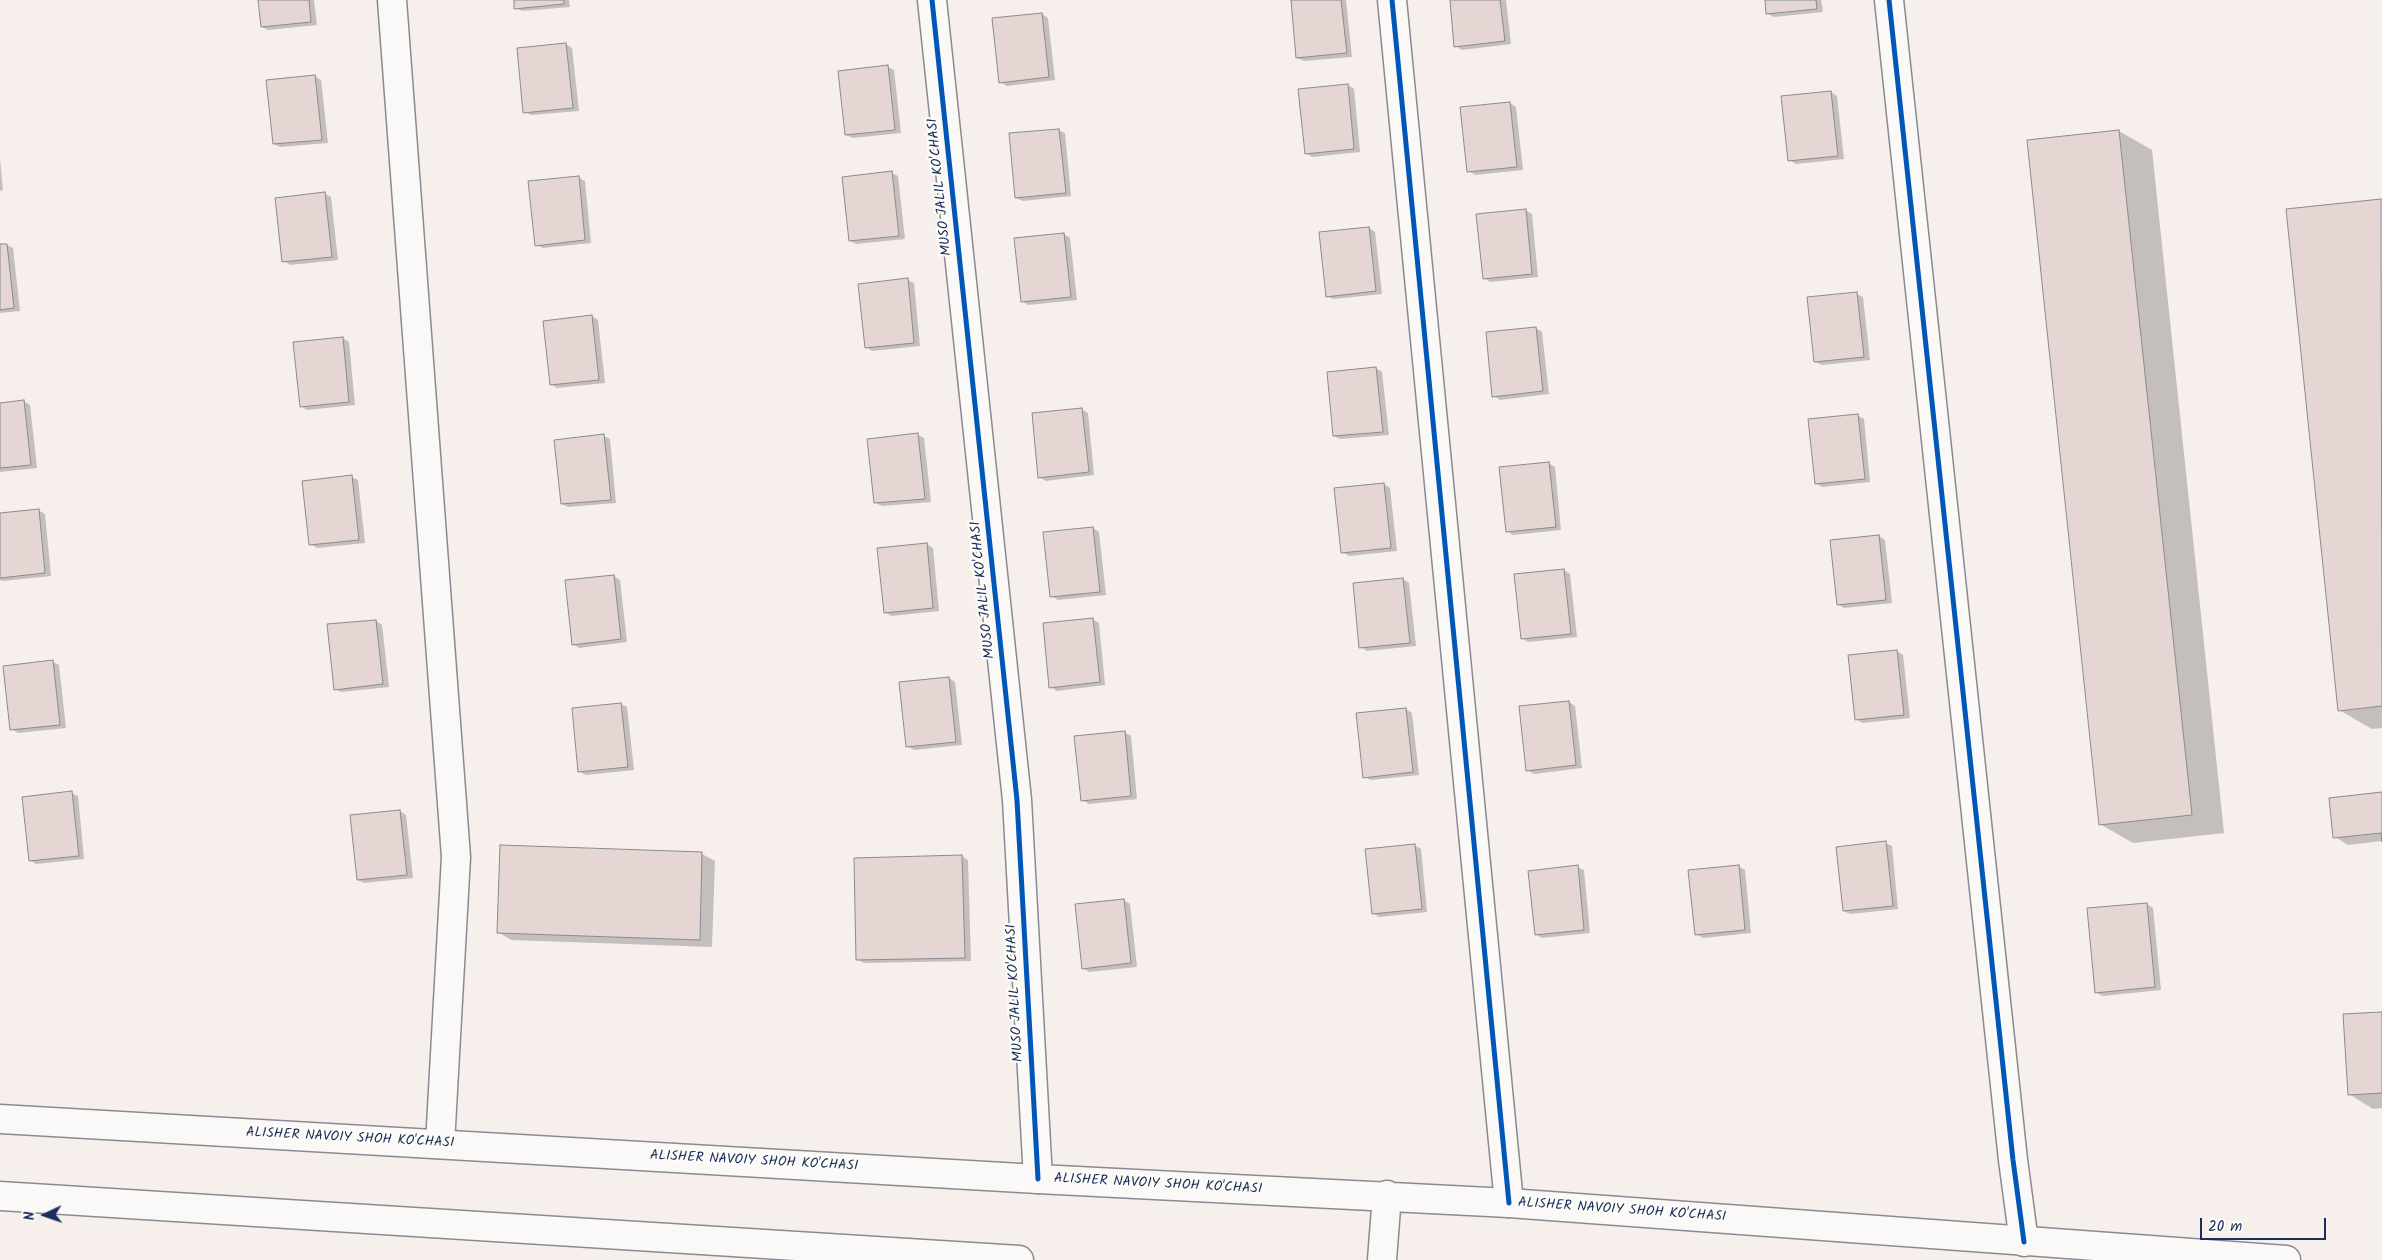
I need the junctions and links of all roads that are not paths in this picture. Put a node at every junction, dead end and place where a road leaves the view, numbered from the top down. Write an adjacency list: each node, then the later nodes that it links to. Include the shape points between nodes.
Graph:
1 (392, 0): 6 (street, via 456,857)
2 (932, 0): 7 (street, MUSO JALIL KO'CHASI, via 1017,800)
3 (1392, 0): 10 (street)
4 (1889, 0): 11 (street)
5 (0, 1119): 6 (street, ALISHER NAVOIY SHOH KO'CHASI)
6 (440, 1144): 7 (street, ALISHER NAVOIY SHOH KO'CHASI)
7 (1038, 1179): 8 (street, ALISHER NAVOIY SHOH KO'CHASI)
8 (1387, 1195): 10 (street, ALISHER NAVOIY SHOH KO'CHASI); 14 (street)
9 (0, 1196): 12 (street)
10 (1509, 1203): 11 (street, ALISHER NAVOIY SHOH KO'CHASI)
11 (2024, 1242): 15 (street, ALISHER NAVOIY SHOH KO'CHASI)
12 (917, 1257): 13 (street)
13 (1018, 1260)
14 (1382, 1260)
15 (2286, 1260)

